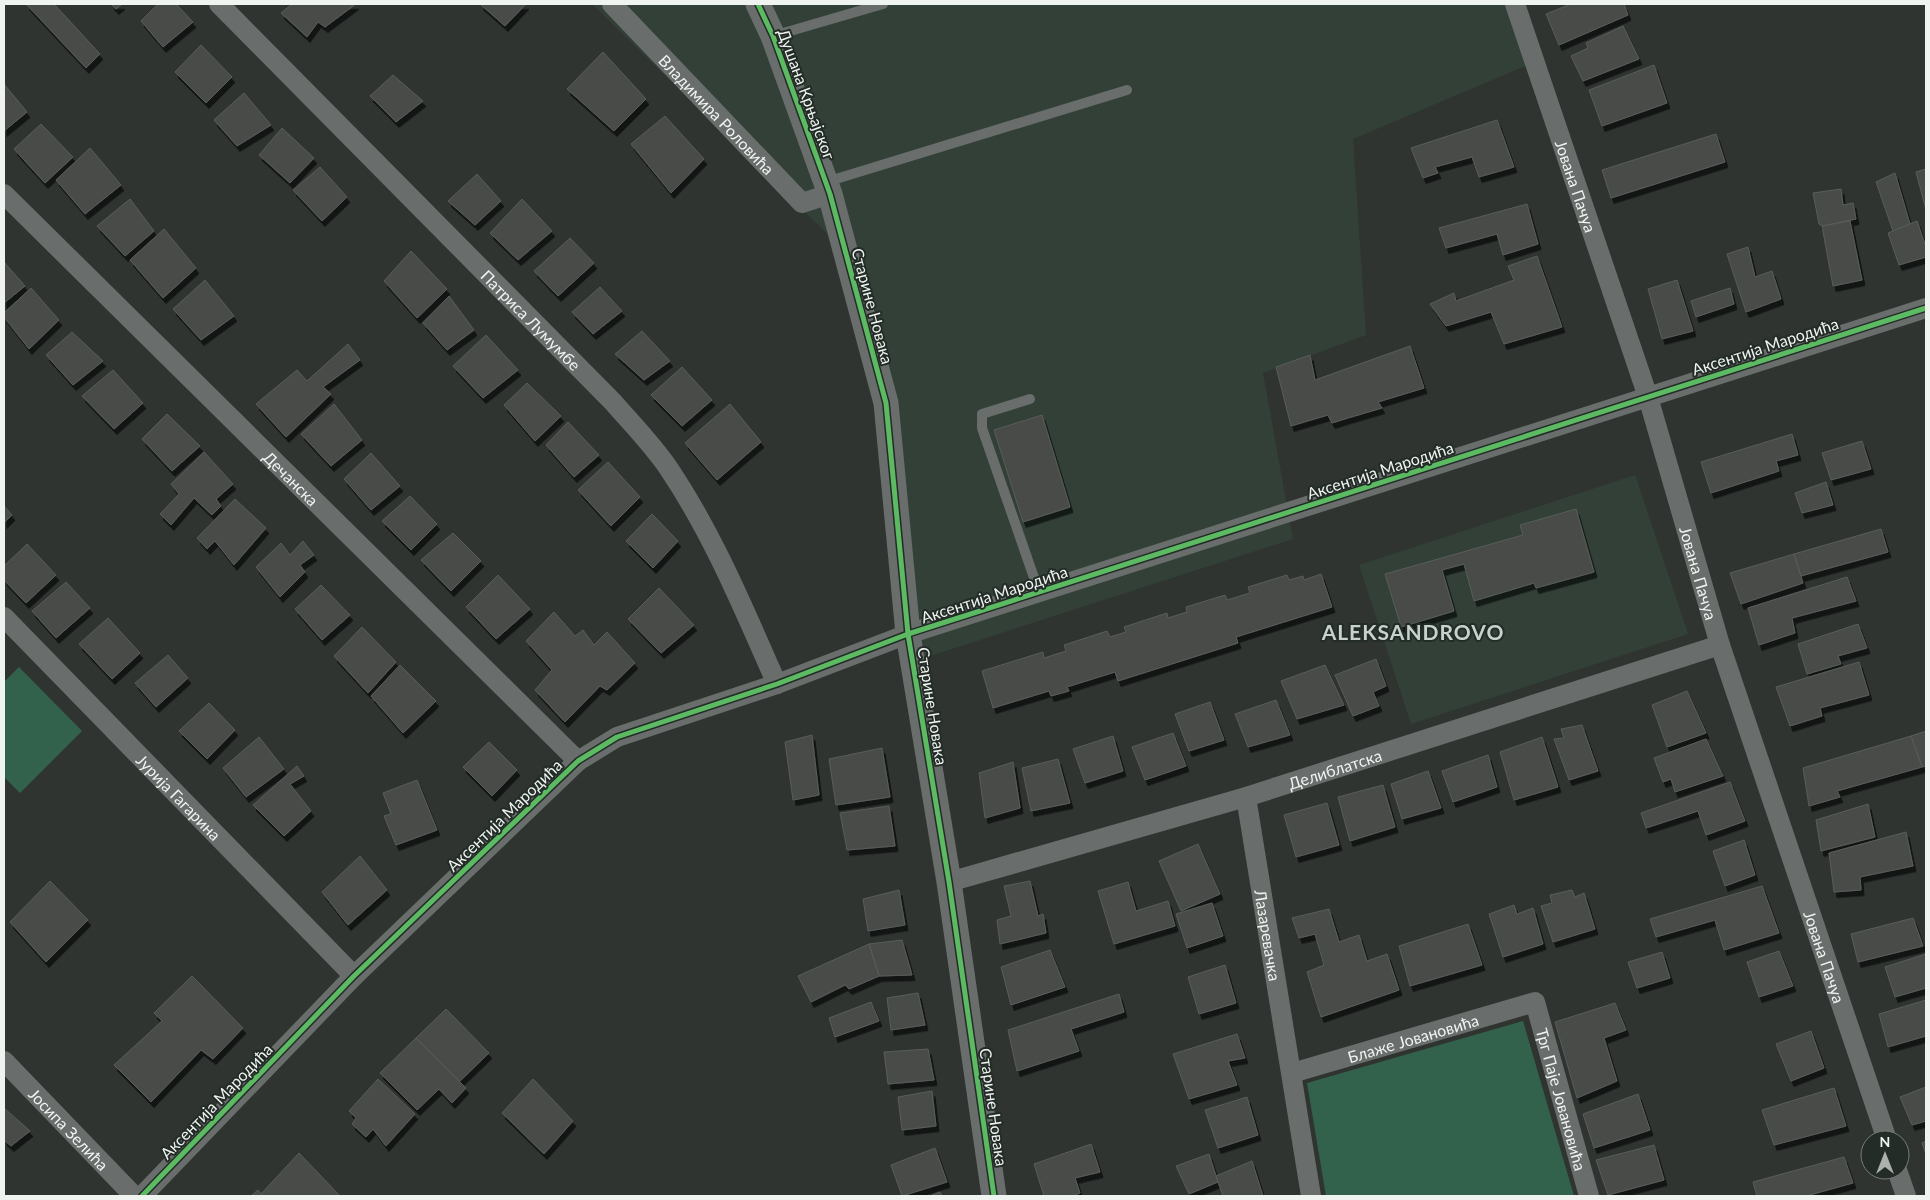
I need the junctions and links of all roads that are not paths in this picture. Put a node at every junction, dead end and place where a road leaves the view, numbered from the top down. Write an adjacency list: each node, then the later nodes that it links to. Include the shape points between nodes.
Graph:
1 (219, 4): 17 (street, Патриса Лумумбе, via 613,402 668,468 725,566)
2 (612, 4): 8 (street, Владимира Роловића, via 802,203)
3 (758, 4): 6 (street, Душана Крњајског)
4 (882, 4): 6 (lane)
5 (1515, 4): 11 (street, Јована Пачуа)
6 (774, 36): 8 (street, Душана Крњајског)
7 (1127, 90): 8 (lane)
8 (828, 188): 15 (street, Старине Новака, via 886,403)
9 (4, 194): 18 (street, Дечанска)
10 (1926, 308): 11 (street, Аксентија Мародића)
11 (1648, 397): 13 (street, Аксентија Мародића); 16 (street, Јована Пачуа)
12 (1030, 399): 13 (lane, via 982,414 982,428)
13 (1039, 592): 15 (street, Аксентија Мародића)
14 (4, 617): 21 (street, Јурија Гагарина)
15 (908, 634): 17 (street, Аксентија Мародића); 20 (street, Старине Новака)
16 (1720, 645): 19 (street, Делиблатска); 25 (street, Јована Пачуа)
17 (777, 684): 18 (street, Аксентија Мародића, via 617,737)
18 (578, 761): 21 (street, Аксентија Мародића)
19 (1246, 798): 20 (street, Делиблатска); 24 (street, Лазаревачка)
20 (949, 882): 29 (street, Старине Новака)
21 (354, 976): 28 (street, Аксентија Мародића)
22 (1535, 1002): 24 (street, Блаже Јовановића); 31 (street, Трг Паје Јовановића)
23 (4, 1061): 27 (street, Јосипа Зелића)
24 (1292, 1072): 30 (street)
25 (1884, 1130)
26 (1900, 1180): 32 (street)
27 (134, 1196)
28 (142, 1196)
29 (994, 1196)
30 (1311, 1196)
31 (1589, 1196)
32 (1906, 1196)

